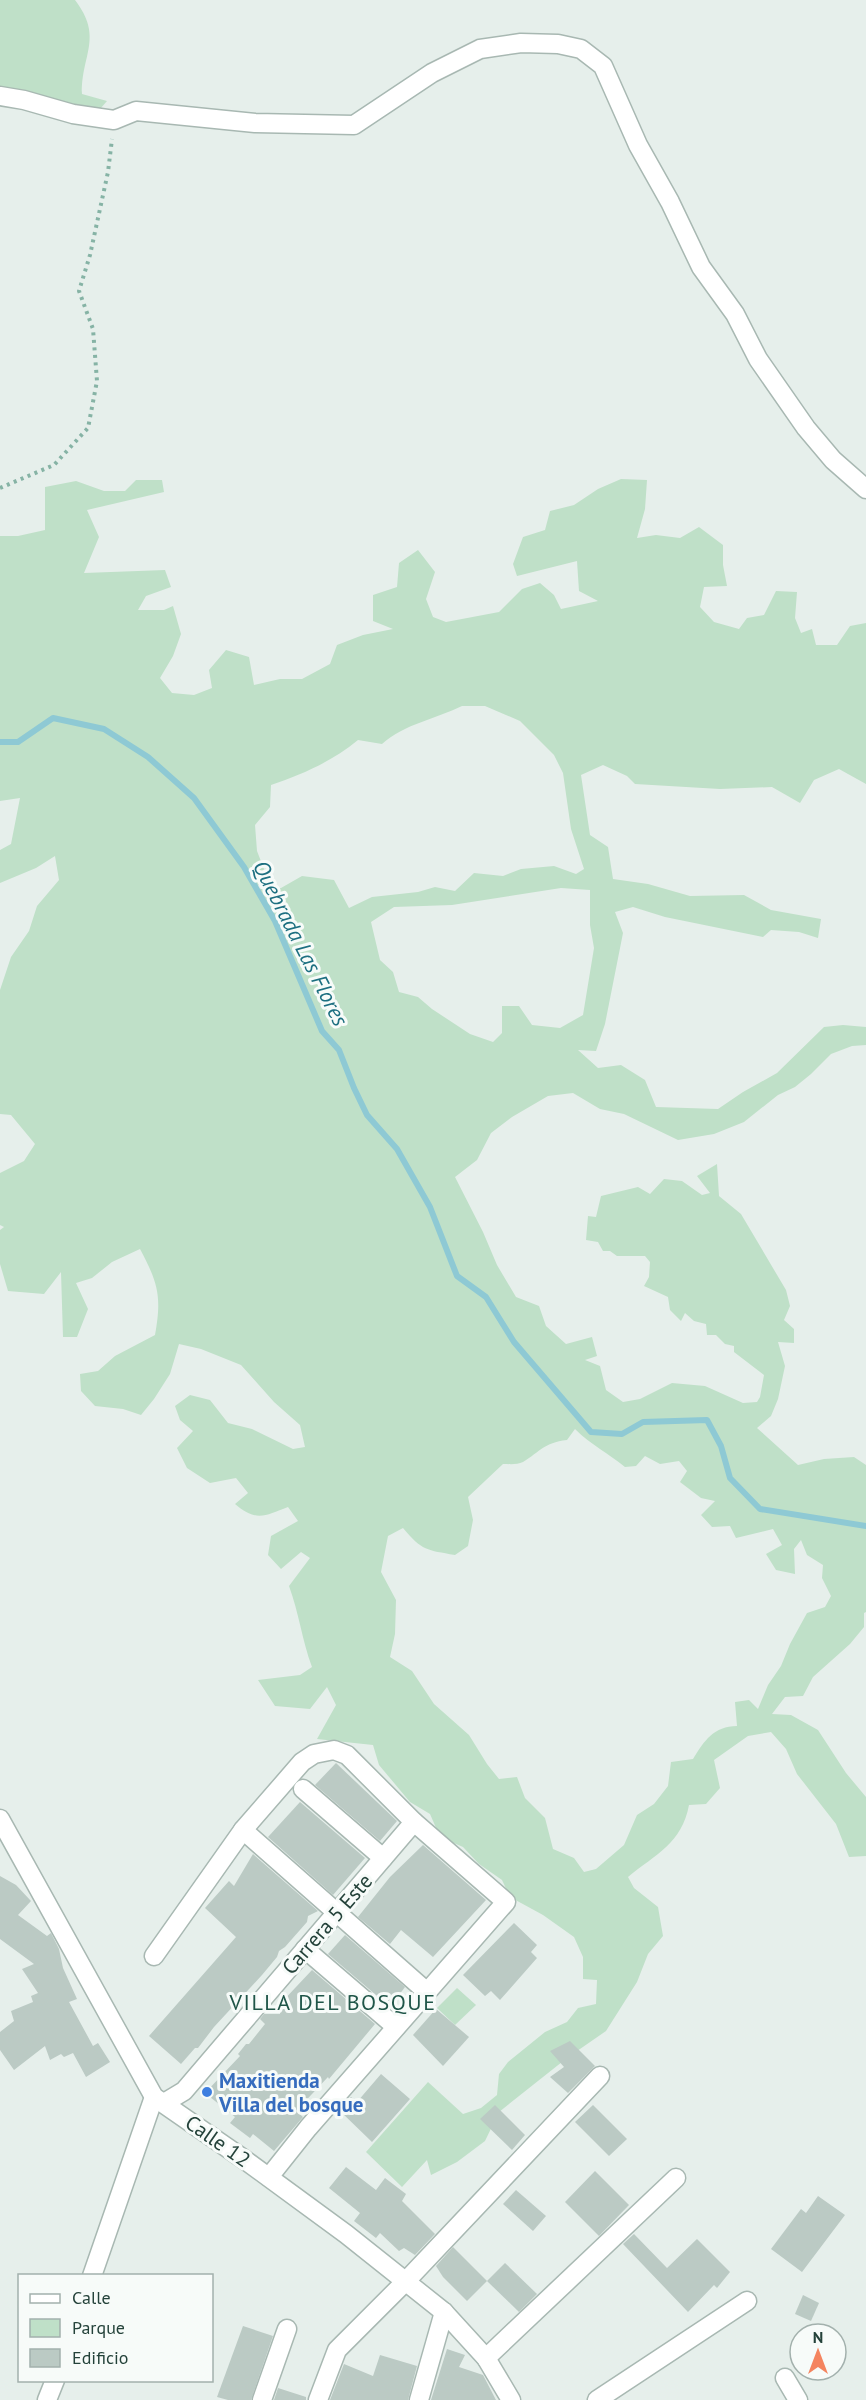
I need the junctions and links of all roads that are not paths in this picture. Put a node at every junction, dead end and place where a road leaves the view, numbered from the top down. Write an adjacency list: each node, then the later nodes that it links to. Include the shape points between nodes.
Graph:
1 (0, 96): 2 (street, via 114,120 136,111 255,123 354,125 432,73 480,49 521,43 581,49 603,66 638,145 701,267 735,314 758,359 832,460)
2 (866, 489)
3 (303, 1789): 7 (street)
4 (0, 1819): 14 (street, Calle 12)
5 (414, 1822): 6 (street, via 347,1755 333,1750 314,1754 302,1762); 7 (street, Carrera 5 Este); 11 (street, via 506,1902)
6 (243, 1830): 8 (street); 10 (street)
7 (383, 1857): 8 (street, Carrera 5 Este)
8 (337, 1913): 9 (street, Carrera 5 Este); 11 (street)
9 (305, 1949): 12 (street); 14 (street, Carrera 5 Este, via 183,2091)
10 (154, 1956)
11 (427, 1992): 12 (street)
12 (396, 2027): 15 (street)
13 (600, 2076): 18 (street)
14 (159, 2100): 15 (street, Calle 12); 17 (street)
15 (269, 2177): 18 (street, Calle 12)
16 (676, 2178): 22 (street)
17 (93, 2274)
18 (406, 2281): 20 (street, Calle 12); 27 (street, via 337,2350)
19 (747, 2301): 30 (street)
20 (444, 2312): 22 (street, Calle 12); 28 (street)
21 (287, 2329): 26 (street)
22 (486, 2358): 29 (street, Calle 12)
23 (786, 2378): 31 (street)
24 (54, 2382): 25 (street)
25 (47, 2400)
26 (261, 2400)
27 (318, 2400)
28 (419, 2400)
29 (511, 2400)
30 (597, 2400)
31 (798, 2400)

